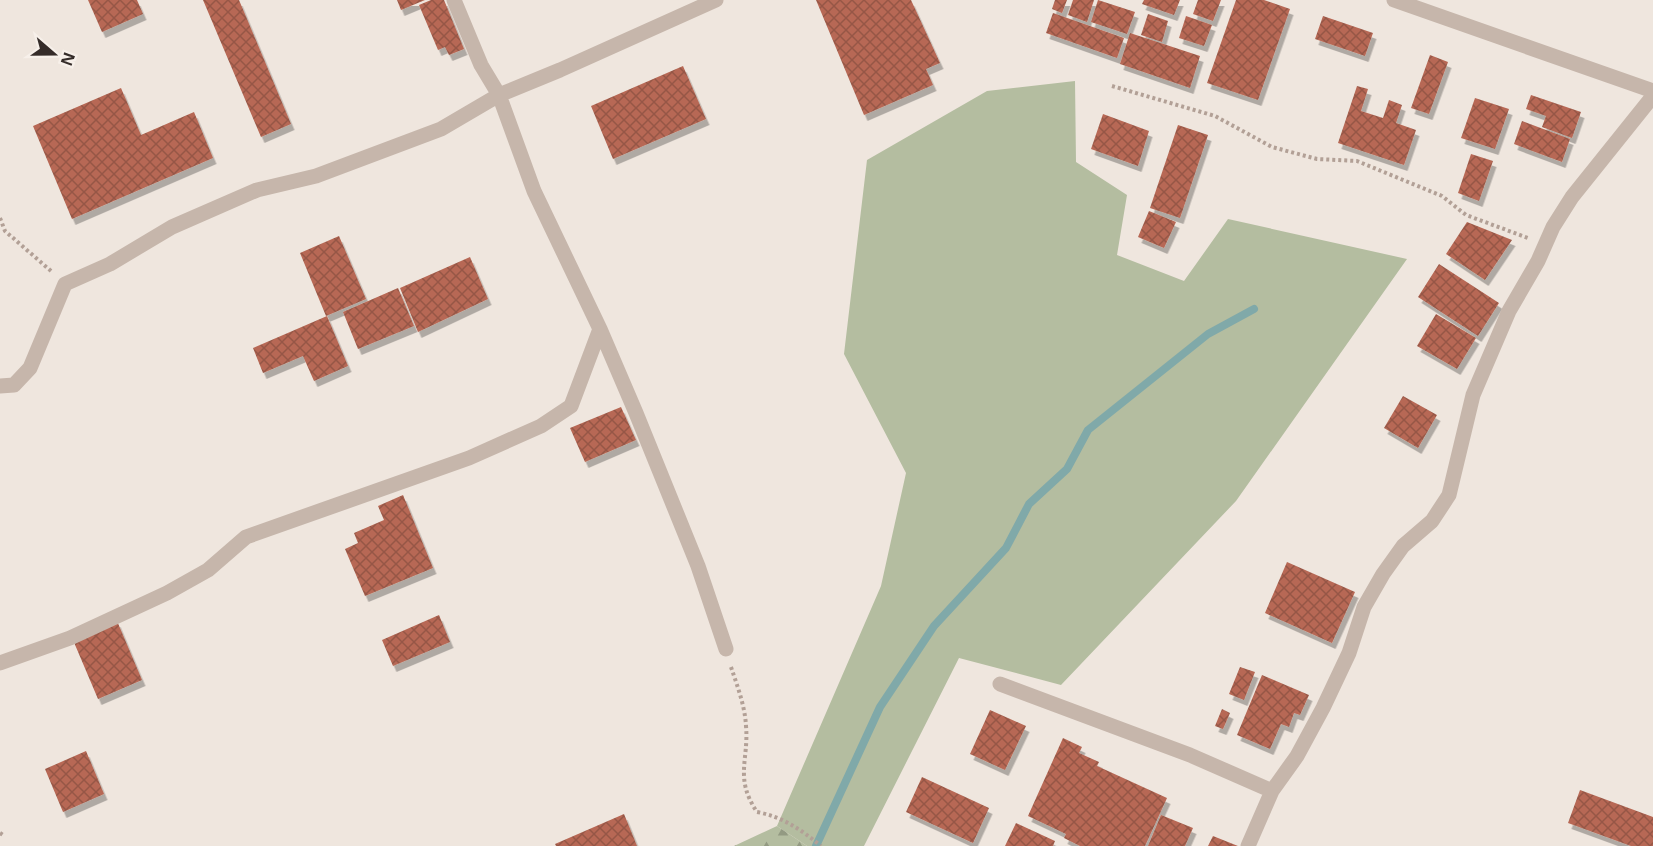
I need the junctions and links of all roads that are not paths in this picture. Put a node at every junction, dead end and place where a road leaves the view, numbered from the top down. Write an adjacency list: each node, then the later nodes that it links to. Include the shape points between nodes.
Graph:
1 (454, 0): 5 (street, via 480,65)
2 (716, 0): 5 (street)
3 (1394, 0): 4 (street)
4 (1653, 91)
5 (499, 95): 7 (street, via 534,191); 8 (street, via 441,129 316,176 257,190 172,227 110,264 65,284 30,368 14,385)
6 (1653, 96): 12 (street, via 1572,197 1545,245 1509,311 1473,394 1449,495 1383,574 1364,607 1323,708)
7 (600, 329): 9 (street, via 698,566); 10 (street, via 571,406 542,426 469,458 246,537 208,570 167,593 70,638)
8 (0, 386)
9 (726, 649)
10 (0, 663)
11 (1000, 684): 12 (street, via 1190,755)
12 (1272, 791): 13 (street)
13 (1248, 846)

